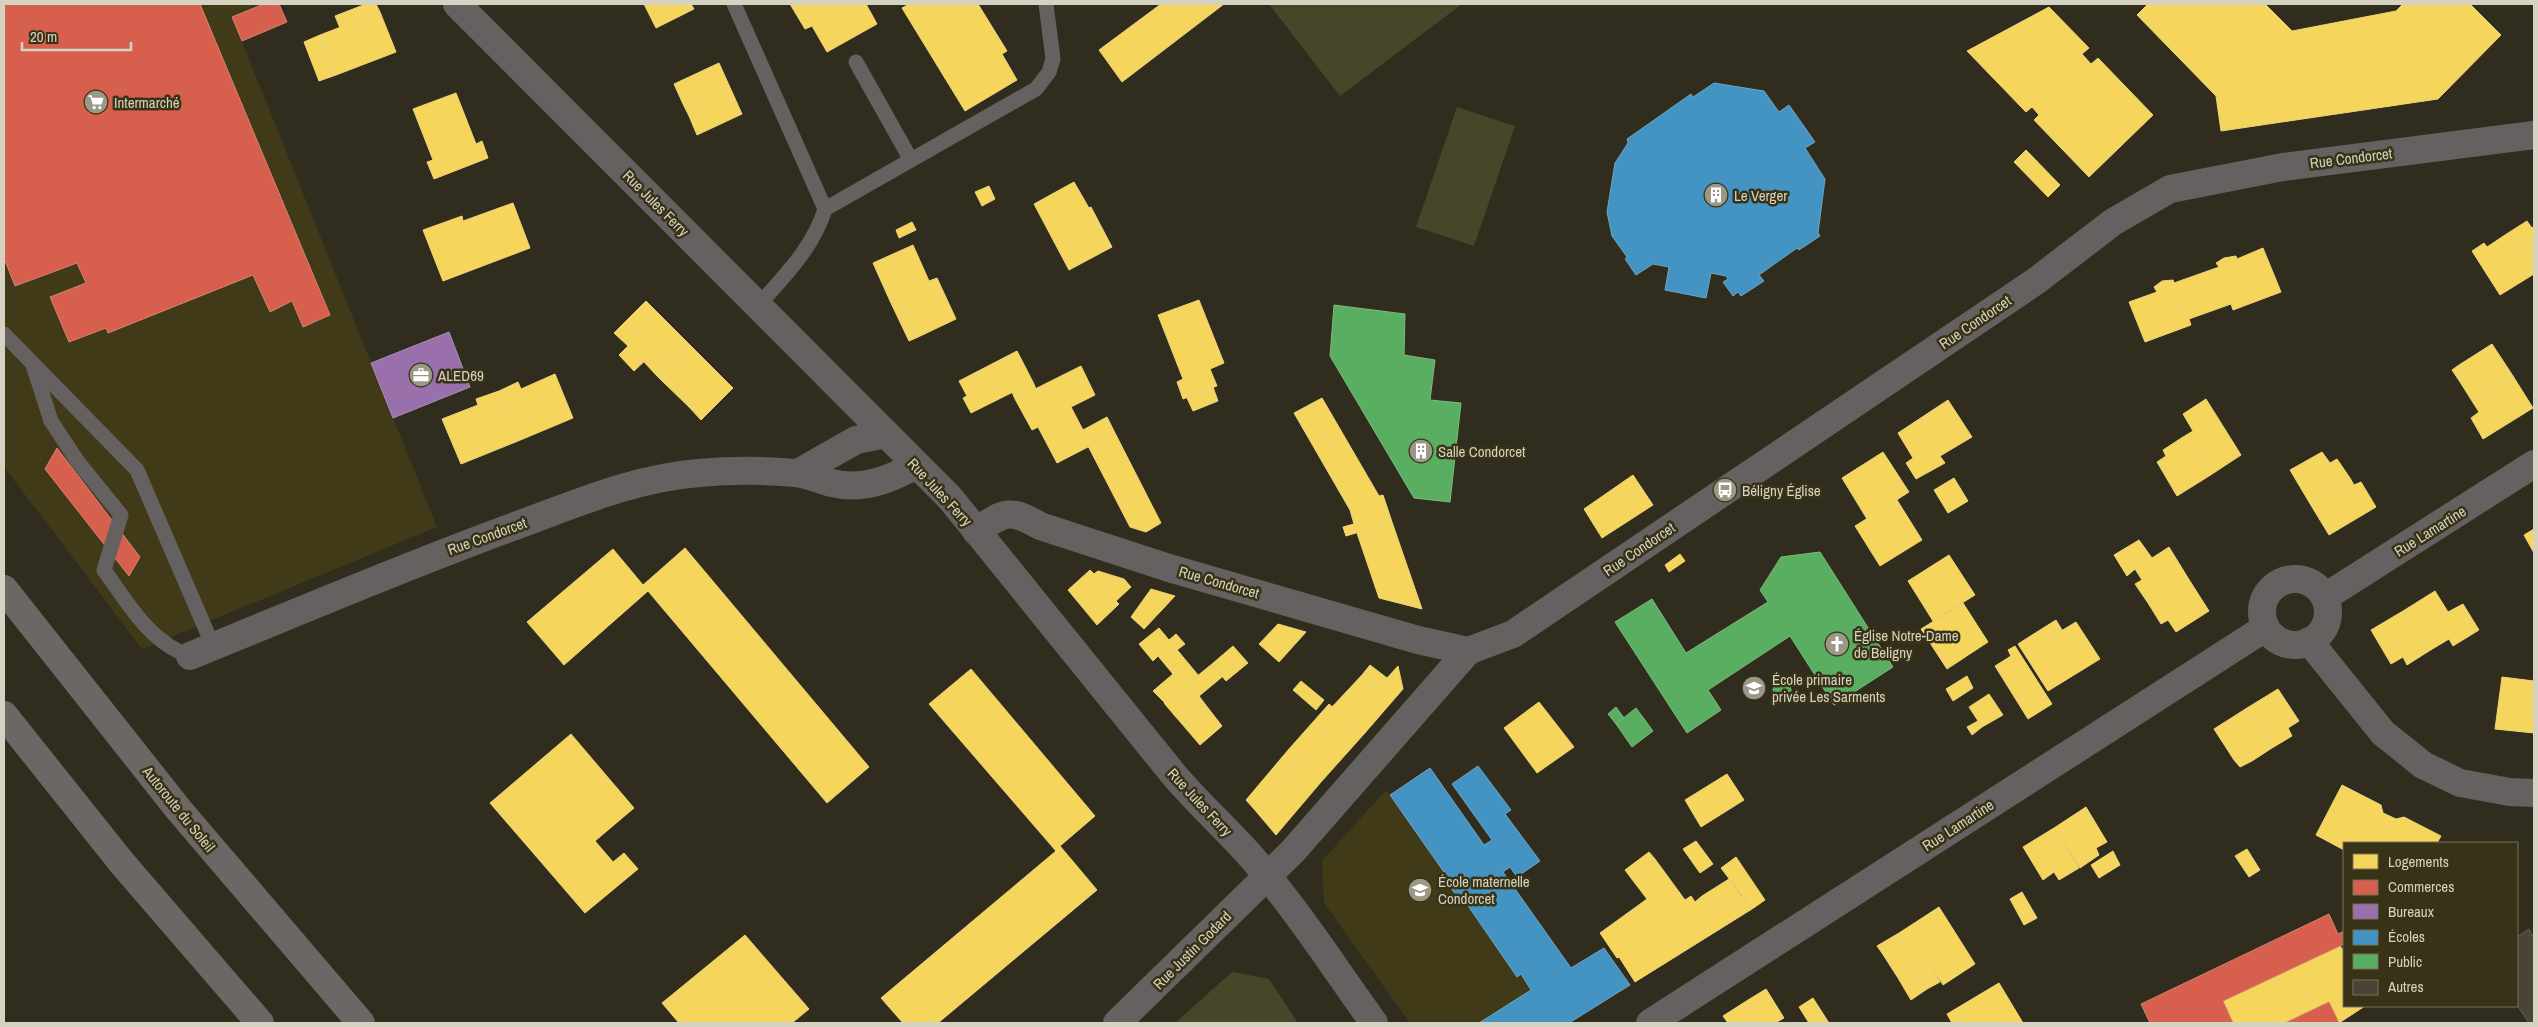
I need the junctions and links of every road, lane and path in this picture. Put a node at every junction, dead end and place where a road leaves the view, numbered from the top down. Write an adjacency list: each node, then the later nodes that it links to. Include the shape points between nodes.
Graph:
1 (457, 4): 8 (street, Rue Jules Ferry)
2 (734, 4): 7 (lane)
3 (1046, 4): 6 (lane, via 1053,59 1049,72 1036,89)
4 (856, 62): 6 (lane)
5 (2534, 135): 21 (street, Rue Condorcet, via 2283,167 2170,189 2114,222 2036,281 1512,634)
6 (912, 160): 7 (lane)
7 (825, 209): 8 (lane, via 819,229 804,254)
8 (758, 306): 11 (street, Rue Jules Ferry)
9 (4, 334): 10 (lane)
10 (32, 362): 20 (lane, via 137,470); 20 (lane, via 51,421 78,462 121,515 104,570 144,626 172,650)
11 (886, 434): 13 (street, Rue Jules Ferry); 14 (street, via 856,440)
12 (2534, 464): 17 (street, Rue Lamartine)
13 (916, 465): 14 (street, Rue Condorcet, via 880,482 852,486); 15 (street, Rue Jules Ferry, via 950,498)
14 (798, 473): 20 (street, Rue Condorcet, via 742,470 697,473 602,493 441,553)
15 (976, 531): 21 (street, Rue Condorcet, via 994,519 1011,513 1021,515 1040,526 1169,568 1418,640); 24 (street, Rue Jules Ferry, via 1180,782)
16 (4, 589): 26 (highway, Autoroute du Soleil, via 173,803)
17 (2325, 597): 18 (street, via 2318,588 2300,579 2280,582 2265,597 2262,607); 19 (street, via 2328,617 2318,635)
18 (2265, 628): 19 (street, via 2280,642 2290,645); 29 (street, Rue Lamartine)
19 (2310, 641): 23 (street, via 2383,733 2423,765 2460,783)
20 (202, 651)
21 (1468, 651): 24 (street, Rue Condorcet, via 1342,796)
22 (4, 715): 25 (highway, via 122,863)
23 (2534, 793)
24 (1266, 877): 27 (street, Rue Justin Godard); 28 (street, Rue Jules Ferry)
25 (260, 1023)
26 (361, 1023)
27 (1117, 1023)
28 (1374, 1023)
29 (1650, 1023)

